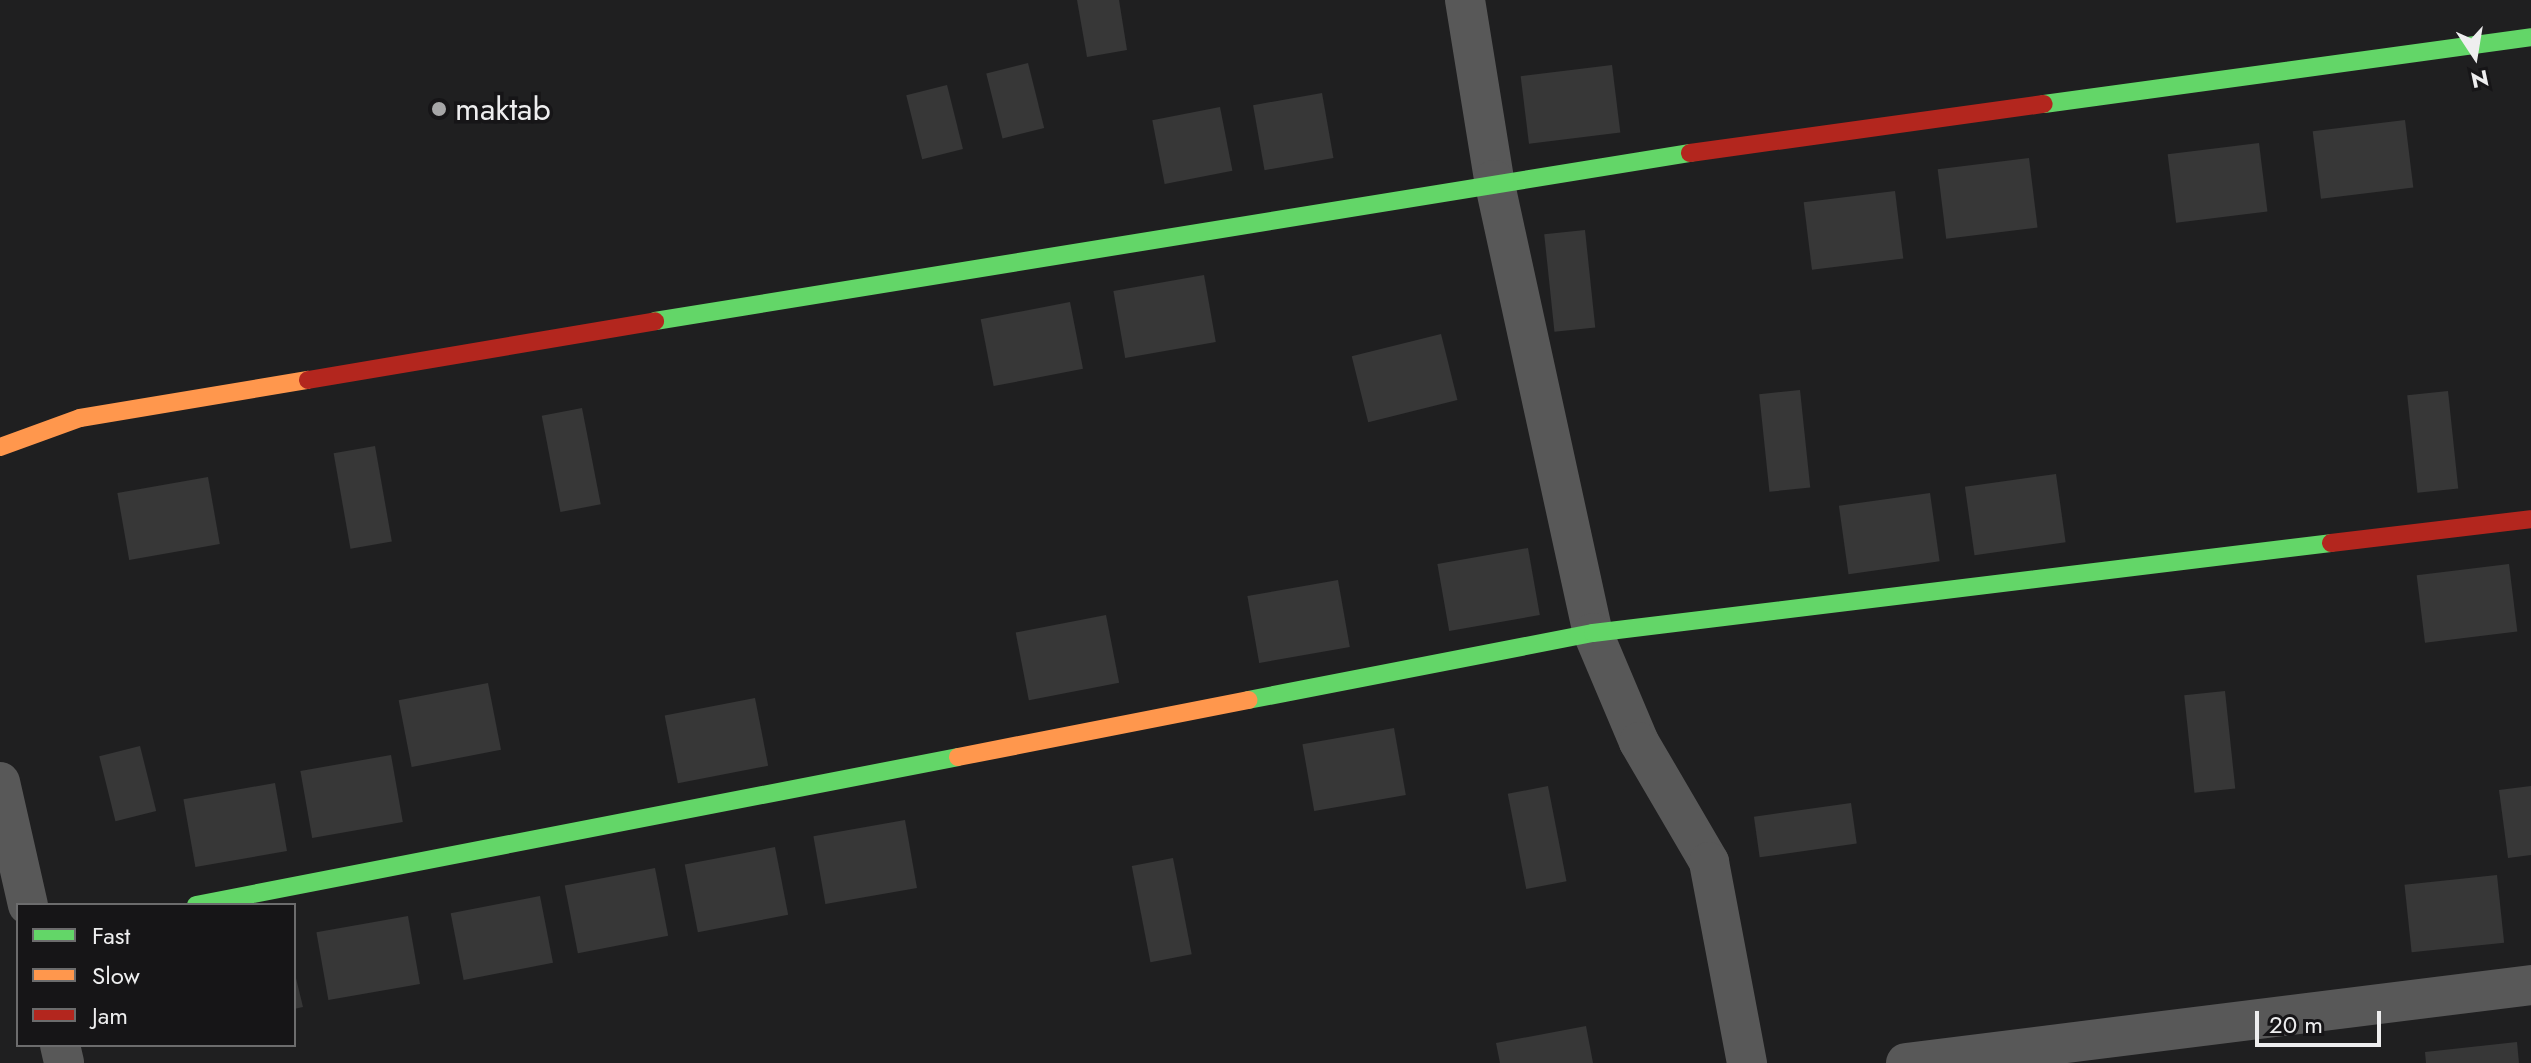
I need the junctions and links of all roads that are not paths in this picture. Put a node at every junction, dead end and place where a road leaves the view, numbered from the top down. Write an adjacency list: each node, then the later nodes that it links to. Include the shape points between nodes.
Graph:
1 (1465, 0): 3 (street)
2 (2531, 37): 3 (street)
3 (1494, 180): 4 (street, via 80,418); 6 (street)
4 (0, 447)
5 (2531, 519): 6 (street)
6 (1593, 633): 9 (street); 11 (street, via 1639,742 1709,862)
7 (0, 782): 8 (street)
8 (28, 903)
9 (206, 903)
10 (2531, 985): 12 (street)
11 (1747, 1063)
12 (1906, 1063)

